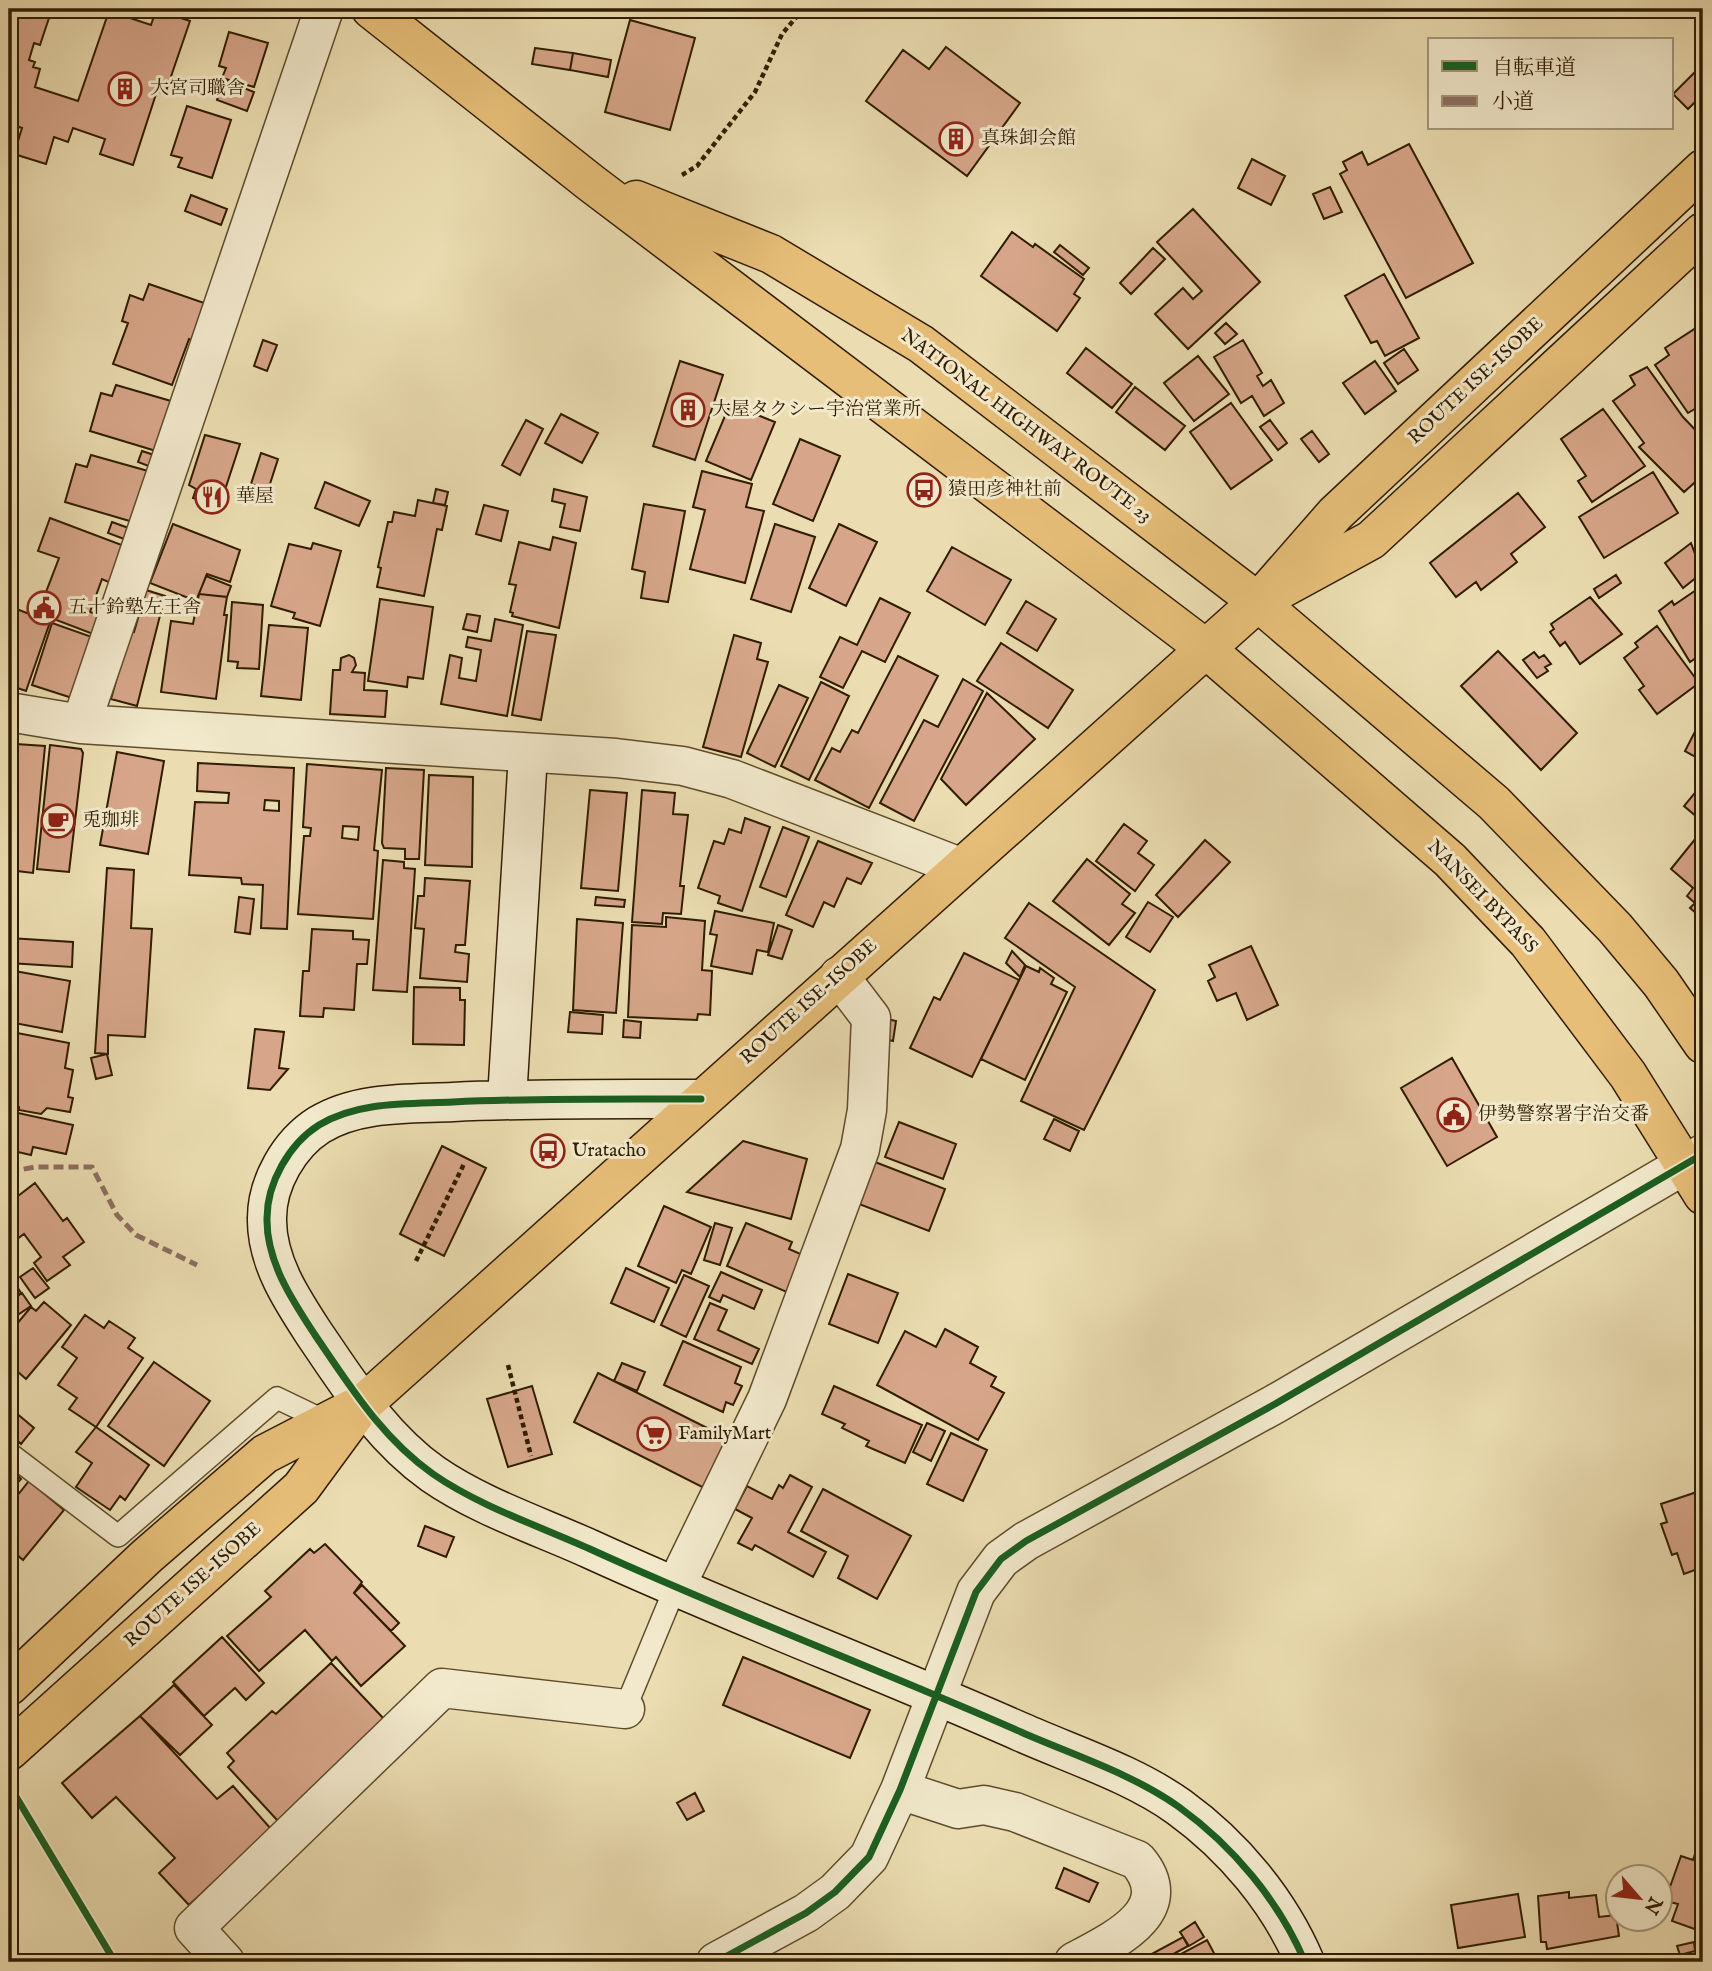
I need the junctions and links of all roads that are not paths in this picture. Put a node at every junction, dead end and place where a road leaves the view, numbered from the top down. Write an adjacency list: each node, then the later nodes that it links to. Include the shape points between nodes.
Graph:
1 (324, 9): 9 (street)
2 (371, 9): 4 (main road, NATIONAL HIGHWAY ROUTE 23)
3 (1703, 169): 6 (main road, ROUTE ISE-ISOBE, via 1335,514)
4 (591, 183): 6 (main road, NATIONAL HIGHWAY ROUTE 23, via 771,254 921,344); 7 (main road, NATIONAL HIGHWAY ROUTE 23)
5 (1703, 232): 6 (main road, ROUTE ISE-ISOBE, via 1371,540)
6 (1258, 601): 7 (main road, ROUTE ISE-ISOBE); 13 (main road, via 1494,803 1615,928)
7 (1205, 648): 11 (main road, ROUTE ISE-ISOBE); 16 (main road, NANSEI BYPASS, via 1450,860 1519,933)
8 (9, 712): 9 (street)
9 (81, 724): 10 (street)
10 (528, 754): 11 (street, via 629,759 732,779); 14 (street)
11 (960, 867): 12 (main road, ROUTE ISE-ISOBE)
12 (839, 976): 15 (main road, ROUTE ISE-ISOBE); 20 (street, via 871,1018 867,1110 860,1149 767,1399)
13 (1703, 1044)
14 (507, 1099): 15 (street); 17 (street, via 375,1106 342,1115 310,1132 279,1170 268,1197 270,1253 307,1323)
15 (701, 1099): 17 (main road, ROUTE ISE-ISOBE)
16 (1698, 1171): 22 (street, via 1026,1541 1001,1559 976,1592)
17 (362, 1405): 18 (main road, ROUTE ISE-ISOBE); 20 (street, via 392,1440 436,1476); 24 (main road, ROUTE ISE-ISOBE, via 301,1488)
18 (327, 1422): 19 (lane, via 277,1398 118,1536); 21 (main road, ROUTE ISE-ISOBE, via 265,1454 147,1556)
19 (9, 1453)
20 (675, 1588): 22 (street); 23 (lane)
21 (9, 1686)
22 (935, 1694): 25 (street); 29 (street, via 1177,1805 1231,1852 1257,1882)
23 (625, 1709): 26 (street, via 442,1688 194,1928)
24 (9, 1751)
25 (900, 1790): 27 (street, via 869,1857 853,1875 806,1913); 28 (street, via 958,1809 984,1805 1015,1812 1137,1860 1150,1886 1145,1913 1129,1930)
26 (225, 1962)
27 (716, 1962)
28 (1074, 1962)
29 (1305, 1962)

